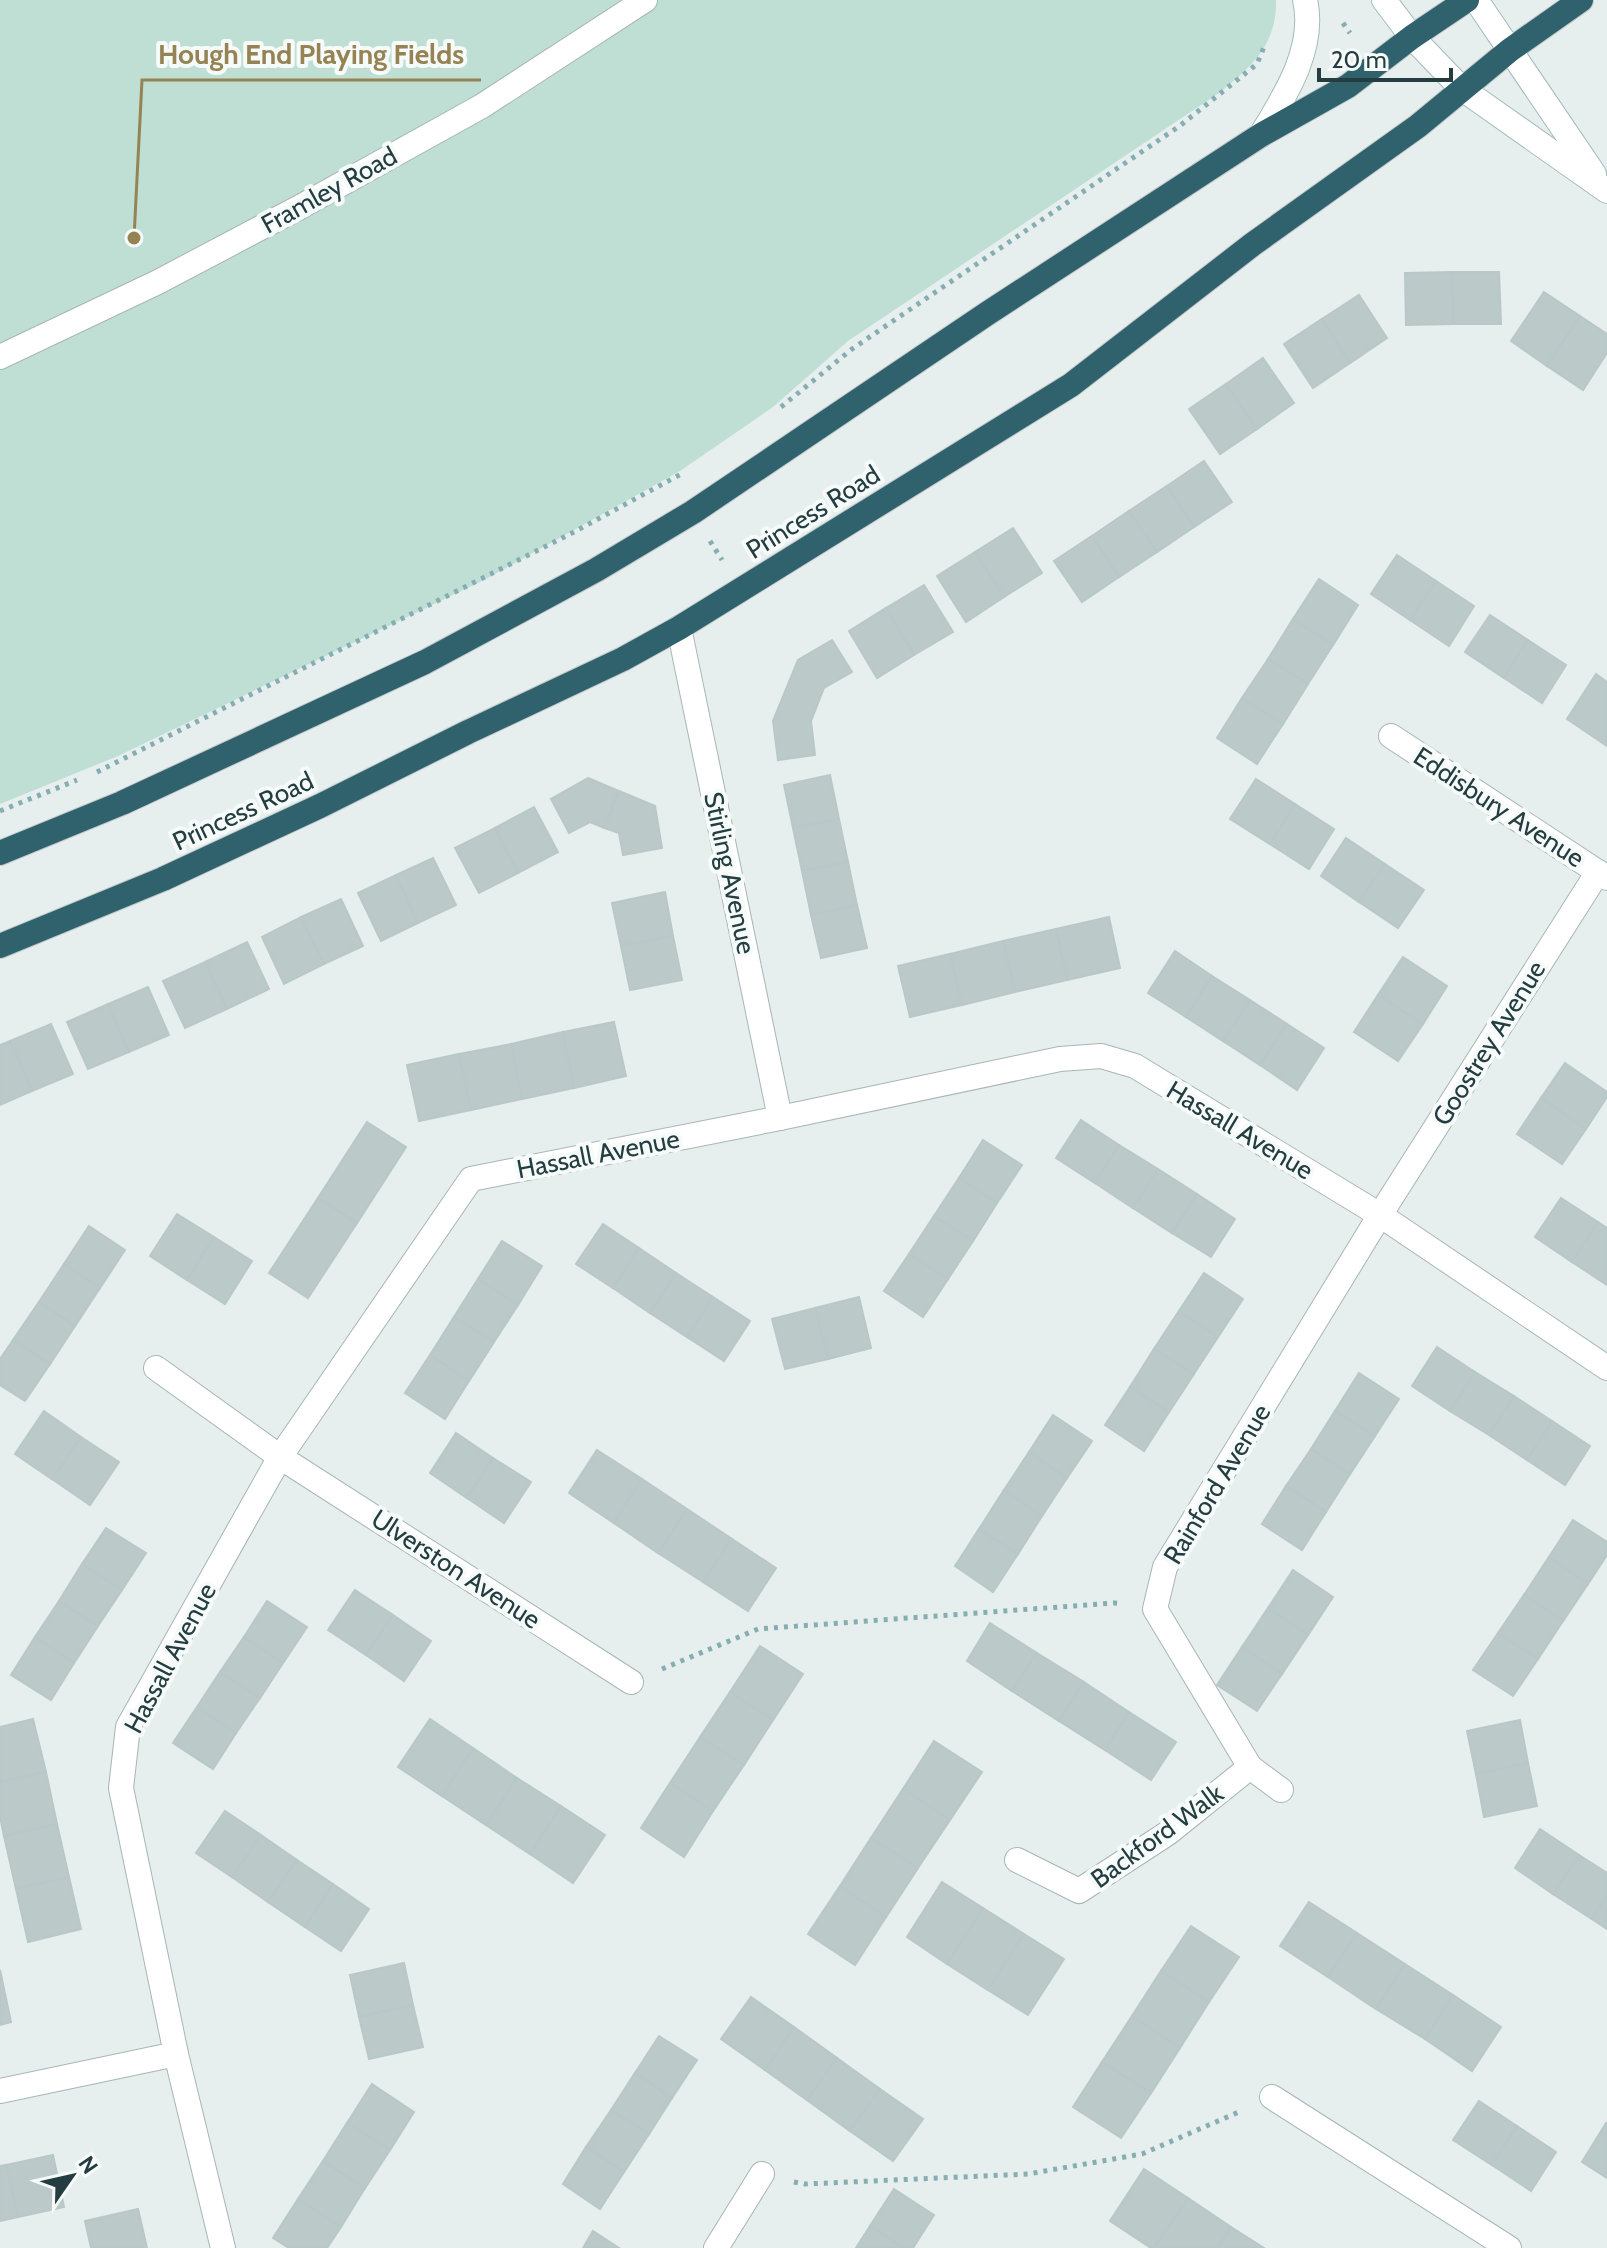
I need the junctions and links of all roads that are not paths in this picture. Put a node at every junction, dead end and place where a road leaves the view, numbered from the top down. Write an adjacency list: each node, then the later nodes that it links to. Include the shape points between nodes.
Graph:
1 (645, 0): 12 (street, Framley Road, via 482,106 340,185 158,282)
2 (1305, 0): 10 (street, via 1305,40 1289,89)
3 (1384, 0): 7 (street)
4 (1467, 0): 7 (highway)
5 (1476, 0): 8 (street)
6 (1581, 0): 8 (highway, Princess Road)
7 (1412, 37): 9 (street); 10 (highway, via 1348,86)
8 (1510, 50): 9 (highway, Princess Road); 11 (street)
9 (1461, 88): 11 (street); 13 (highway, Princess Road, via 1418,126 1253,244 1071,385)
10 (1261, 135): 15 (highway, via 693,512 596,570 425,662 122,803)
11 (1605, 189)
12 (0, 357)
13 (679, 628): 17 (highway, Princess Road, via 320,806); 18 (street, Stirling Avenue)
14 (1391, 736): 16 (street, Eddisbury Avenue)
15 (0, 853)
16 (1602, 875): 19 (street, Goostrey Avenue)
17 (0, 946)
18 (780, 1118): 19 (street, Hassall Avenue, via 1060,1059 1101,1056 1135,1066); 22 (street, Hassall Avenue, via 471,1179)
19 (1380, 1215): 21 (street, Hassall Avenue); 24 (street, Rainford Avenue, via 1165,1567 1155,1609)
20 (156, 1368): 22 (street, Ulverston Avenue)
21 (1607, 1368)
22 (280, 1457): 23 (street, Ulverston Avenue); 27 (street, Hassall Avenue, via 128,1727 121,1788)
23 (631, 1682)
24 (1250, 1767): 25 (street); 26 (street, Backford Walk, via 1168,1833 1079,1891)
25 (1281, 1790)
26 (1017, 1860)
27 (176, 2054): 28 (street); 31 (street, Hassall Avenue)
28 (0, 2091)
29 (1272, 2097): 33 (street)
30 (762, 2174): 32 (street)
31 (223, 2248)
32 (716, 2248)
33 (1509, 2248)

